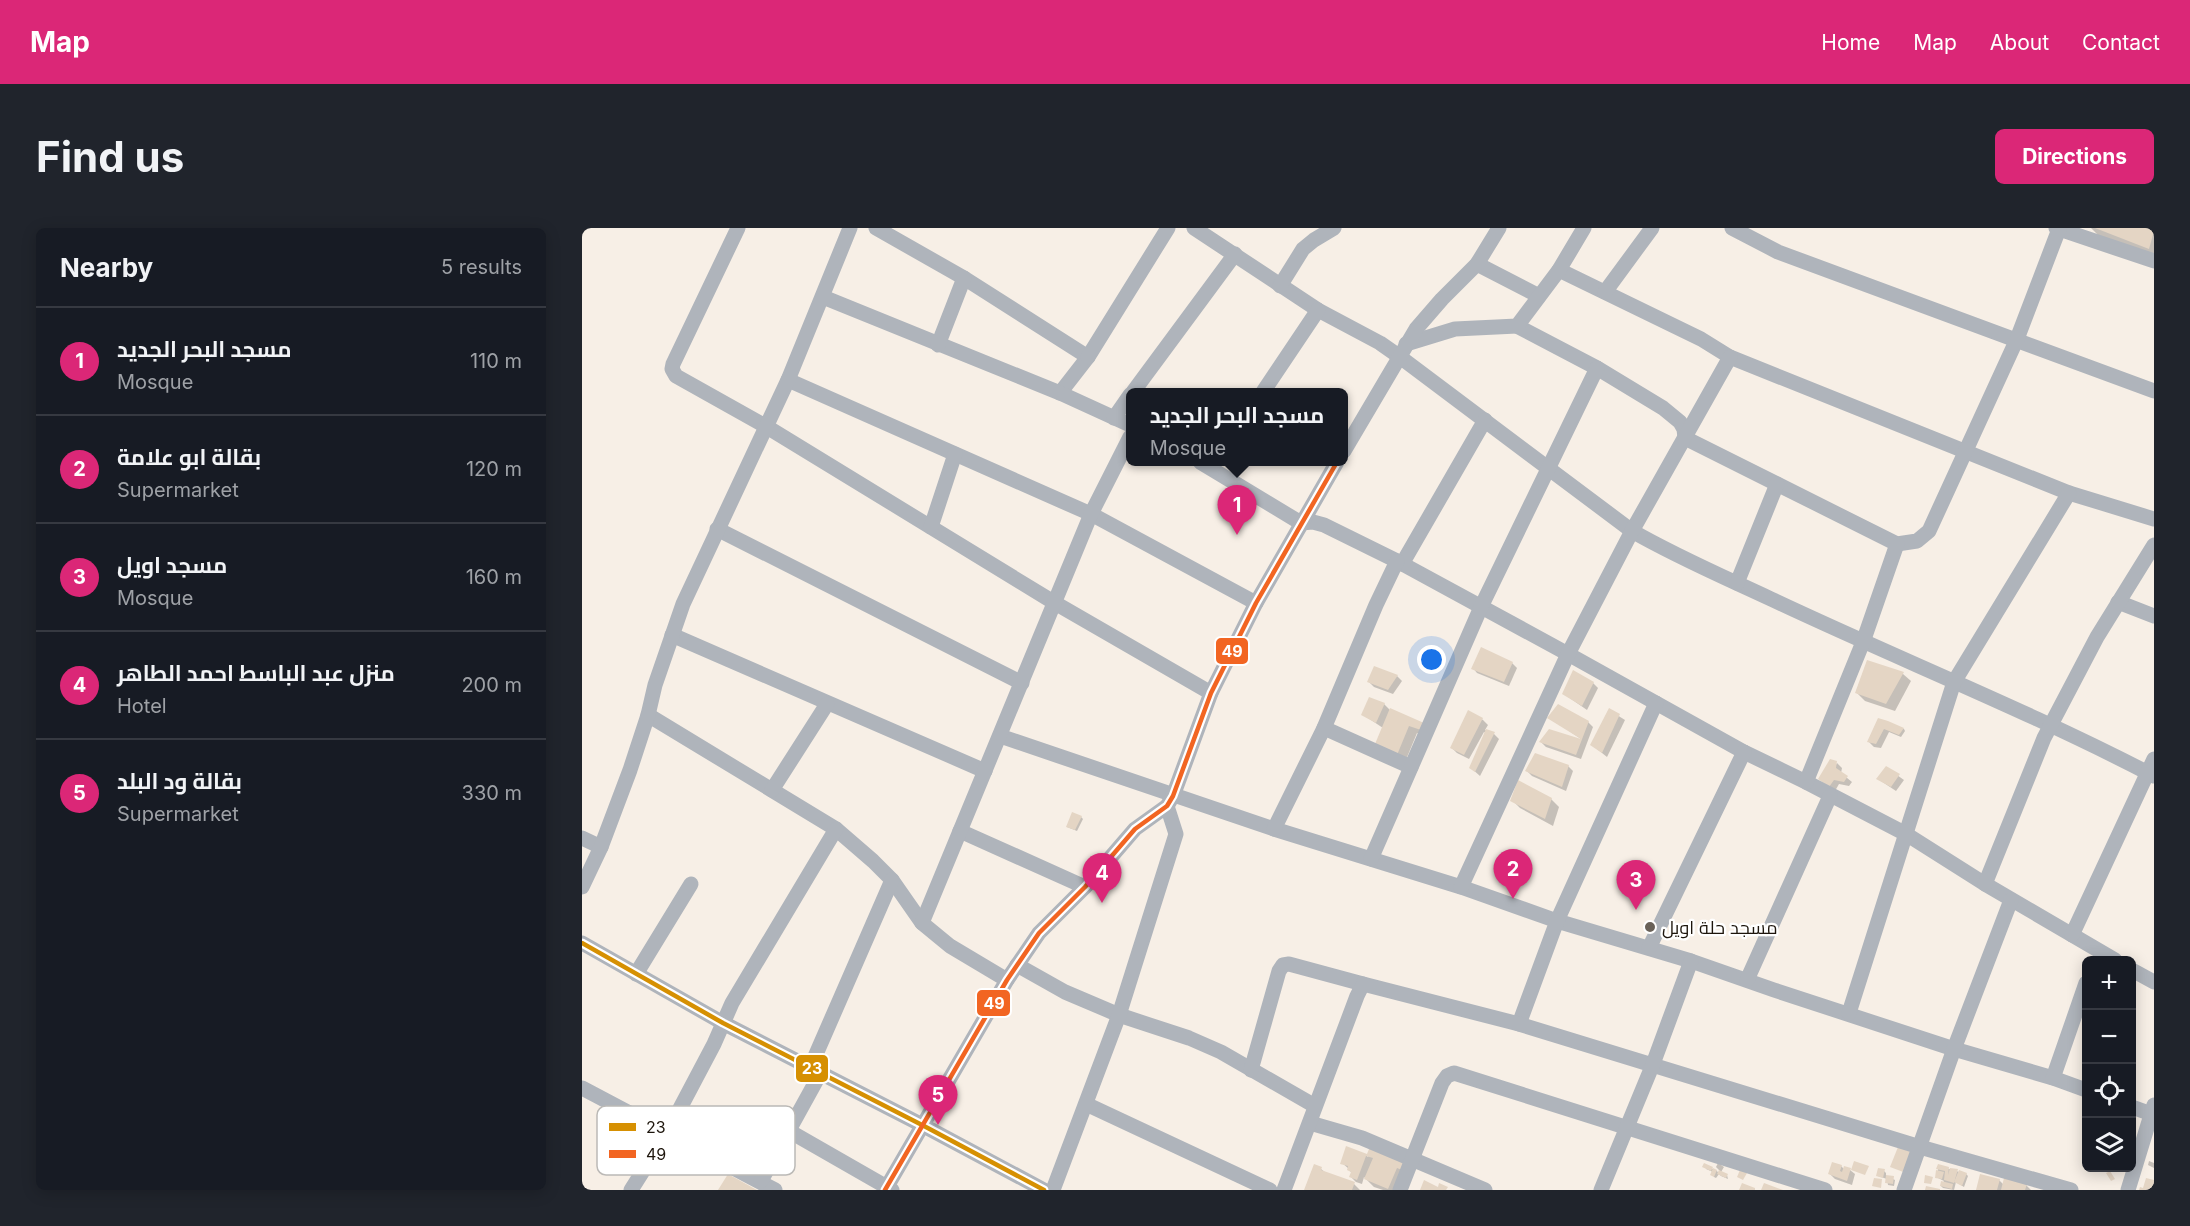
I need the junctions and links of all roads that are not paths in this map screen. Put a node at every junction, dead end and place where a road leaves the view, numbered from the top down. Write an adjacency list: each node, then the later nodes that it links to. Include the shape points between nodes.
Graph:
1 (738, 228): 38 (street, via 672,369 680,379)
2 (850, 228): 19 (street)
3 (876, 228): 16 (street)
4 (1168, 228): 26 (street)
5 (1194, 228): 12 (street)
6 (1334, 228): 17 (street, via 1303,249)
7 (1499, 228): 14 (street)
8 (1584, 228): 15 (street)
9 (1652, 228): 18 (street)
10 (1732, 228): 23 (street, via 1778,252)
11 (2057, 229): 13 (street); 23 (street)
12 (1235, 254): 17 (street); 30 (street)
13 (2154, 261)
14 (1477, 264): 20 (street); 25 (street, via 1442,299)
15 (1559, 270): 18 (street); 20 (street)
16 (963, 278): 24 (street); 26 (street)
17 (1280, 286): 21 (street)
18 (1605, 291): 27 (street)
19 (823, 297): 24 (street); 29 (street)
20 (1539, 297): 22 (street)
21 (1318, 310): 25 (street, via 1380,343); 31 (street)
22 (1517, 326): 25 (street, via 1455,329); 28 (street)
23 (2017, 339): 32 (street); 42 (street)
24 (938, 345): 33 (street)
25 (1403, 350): 36 (street); 40 (street)
26 (1088, 357): 33 (street)
27 (1730, 357): 39 (street); 42 (street)
28 (1598, 368): 39 (street, via 1663,408 1680,422); 46 (street)
29 (788, 380): 38 (street); 43 (street)
30 (1136, 388)
31 (1266, 388)
32 (2154, 391)
33 (1060, 393): 35 (street)
34 (1126, 402): 35 (street)
35 (1114, 418): 37 (street)
36 (1485, 420): 46 (street); 57 (street)
37 (1126, 423)
38 (767, 427): 52 (street); 53 (street)
39 (1684, 438): 47 (street); 54 (street)
40 (1348, 444)
41 (1126, 447): 49 (street)
42 (1966, 452): 48 (street); 55 (street, via 1929,531 1917,541)
43 (955, 454): 49 (street); 52 (street)
44 (1212, 466): 51 (street)
45 (1335, 466): 51 (street)
46 (1550, 471): 54 (street); 62 (street)
47 (1777, 484): 55 (street); 58 (street)
48 (2069, 494): 50 (street); 67 (street)
49 (1091, 514): 60 (street); 61 (street)
50 (2154, 519)
51 (1300, 523): 57 (street, via 1324,525); 61 (street)
52 (931, 527): 60 (street)
53 (717, 529): 64 (street); 68 (street)
54 (1632, 531): 58 (street); 66 (street)
55 (1897, 544): 65 (street)
56 (2154, 545): 59 (street)
57 (1399, 563): 62 (street); 74 (street, via 1376,605)
58 (1737, 584): 65 (street)
59 (2118, 602): 63 (street); 73 (street)
60 (1055, 603): 68 (street); 69 (street)
61 (1256, 603): 69 (street)
62 (1481, 607): 66 (street); 77 (street)
63 (2154, 616)
64 (672, 635): 71 (street); 72 (street)
65 (1863, 642): 67 (street); 80 (street)
66 (1568, 654): 70 (street); 96 (street)
67 (1954, 682): 73 (street); 87 (street)
68 (1022, 683): 75 (street)
69 (1211, 693): 83 (street)
70 (1656, 703): 76 (street); 98 (street)
71 (827, 704): 79 (street); 81 (street)
72 (648, 715): 81 (street); 89 (street)
73 (2051, 726): 78 (street); 93 (street)
74 (1324, 728): 77 (street); 85 (street)
75 (1000, 736): 79 (street); 83 (street)
76 (1744, 752): 80 (street); 102 (street)
77 (1411, 768): 90 (street)
78 (2152, 769): 100 (street)
79 (985, 771): 86 (street)
80 (1806, 782): 82 (street)
81 (772, 790): 84 (street)
82 (1830, 796): 87 (street); 109 (street)
83 (1170, 801): 85 (street); 95 (street, via 1135,829); 114 (street, via 1176,834)
84 (836, 830): 91 (street); 115 (street)
85 (1274, 830): 90 (street)
86 (960, 831): 95 (street); 99 (street)
87 (1906, 834): 93 (street); 113 (street)
88 (582, 838): 89 (street)
89 (601, 847): 94 (street)
90 (1371, 859): 96 (street)
91 (892, 880): 99 (street); 120 (street)
92 (691, 884): 107 (street)
93 (1985, 884): 97 (street)
94 (582, 887)
95 (1085, 887): 105 (street, via 1039,933)
96 (1461, 887): 98 (street)
97 (2011, 900): 100 (street); 117 (street)
98 (1557, 921): 102 (street); 116 (street)
99 (922, 923): 108 (street, via 950,946)
100 (2072, 935): 103 (street)
101 (582, 944): 107 (street)
102 (1649, 948): 104 (street)
103 (2096, 956)
104 (1691, 961): 109 (street); 118 (street)
105 (1017, 965): 108 (street); 114 (street, via 1065,993)
106 (2136, 972): 110 (street)
107 (636, 974): 115 (street)
108 (1007, 980): 132 (street)
109 (1747, 980): 113 (street)
110 (2154, 982)
111 (1363, 984): 116 (street); 119 (street, via 1283,965); 127 (street)
112 (2082, 995): 121 (street)
113 (1849, 1013): 117 (street)
114 (1119, 1015): 119 (street, via 1189,1038); 124 (street)
115 (723, 1023): 120 (street); 126 (street)
116 (1519, 1024): 118 (street)
117 (1954, 1049): 121 (street); 135 (street)
118 (1653, 1064): 133 (street); 135 (street)
119 (1251, 1070): 127 (street)
120 (815, 1071): 130 (street); 132 (street)
121 (2053, 1078): 123 (street)
122 (582, 1089): 125 (street)
123 (2082, 1089)
124 (1086, 1104): 146 (street); 147 (street)
125 (615, 1106)
126 (682, 1106)
127 (1315, 1106): 131 (street)
128 (2136, 1108): 129 (street)
129 (2153, 1112): 154 (street)
130 (795, 1117)
131 (1310, 1123): 136 (street, via 1362,1138); 148 (street)
132 (924, 1126): 141 (street); 145 (street)
133 (1626, 1126): 136 (street, via 1454,1073 1442,1083); 142 (street); 151 (street)
134 (795, 1135): 141 (street)
135 (1920, 1147): 152 (street); 153 (street)
136 (1412, 1159): 149 (street); 150 (street)
137 (641, 1175): 143 (street)
138 (749, 1175): 140 (street)
139 (764, 1175): 140 (street)
140 (761, 1181): 144 (street)
141 (888, 1189)
142 (1605, 1189)
143 (631, 1190)
144 (775, 1190)
145 (1044, 1190)
146 (1053, 1190)
147 (1270, 1190)
148 (1284, 1190)
149 (1400, 1190)
150 (1485, 1190)
151 (1825, 1190)
152 (1904, 1190)
153 (2071, 1190)
154 (2128, 1190)

